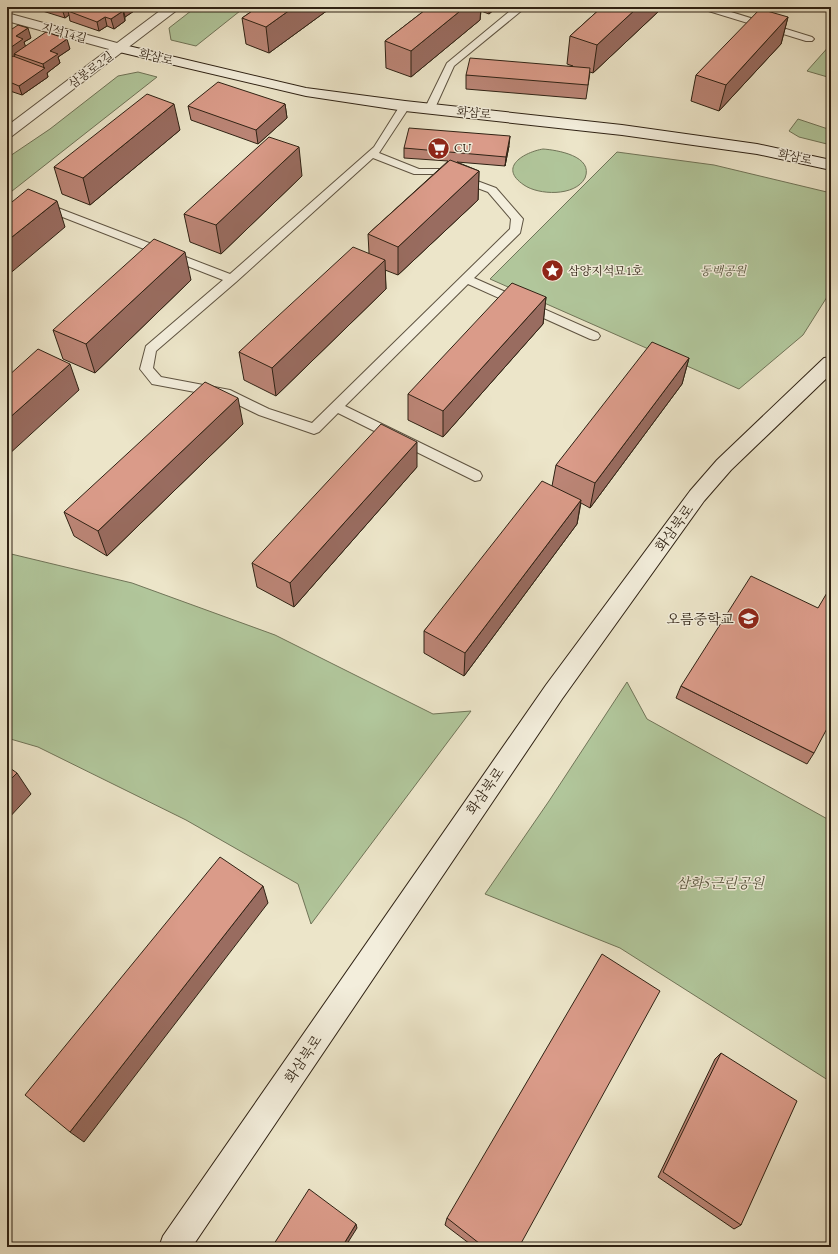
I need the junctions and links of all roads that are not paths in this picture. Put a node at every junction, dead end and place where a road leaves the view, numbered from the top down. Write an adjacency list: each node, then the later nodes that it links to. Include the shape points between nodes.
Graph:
1 (174, 7): 6 (street, 삼봉로2길)
2 (521, 7): 8 (lane, via 450,65)
3 (705, 7): 5 (lane)
4 (11, 22): 6 (street, 지석14길)
5 (809, 39)
6 (120, 48): 7 (street, 화삼로, via 306,92); 9 (street, 삼봉로2길)
7 (405, 106): 8 (street, 화삼로); 10 (lane)
8 (430, 108): 11 (street, 화삼로, via 757,149)
9 (7, 133)
10 (372, 154): 13 (lane); 14 (lane, via 418,172 441,171 492,190 517,219 516,230)
11 (831, 165)
12 (34, 202): 13 (lane)
13 (232, 279): 17 (lane, via 150,349 146,369 157,381 225,393 264,412 314,429)
14 (467, 279): 15 (lane); 17 (lane)
15 (594, 336)
16 (831, 363): 19 (street, 화삼북로, via 724,465 697,496 554,692)
17 (336, 407): 18 (lane)
18 (475, 476)
19 (174, 1247)

